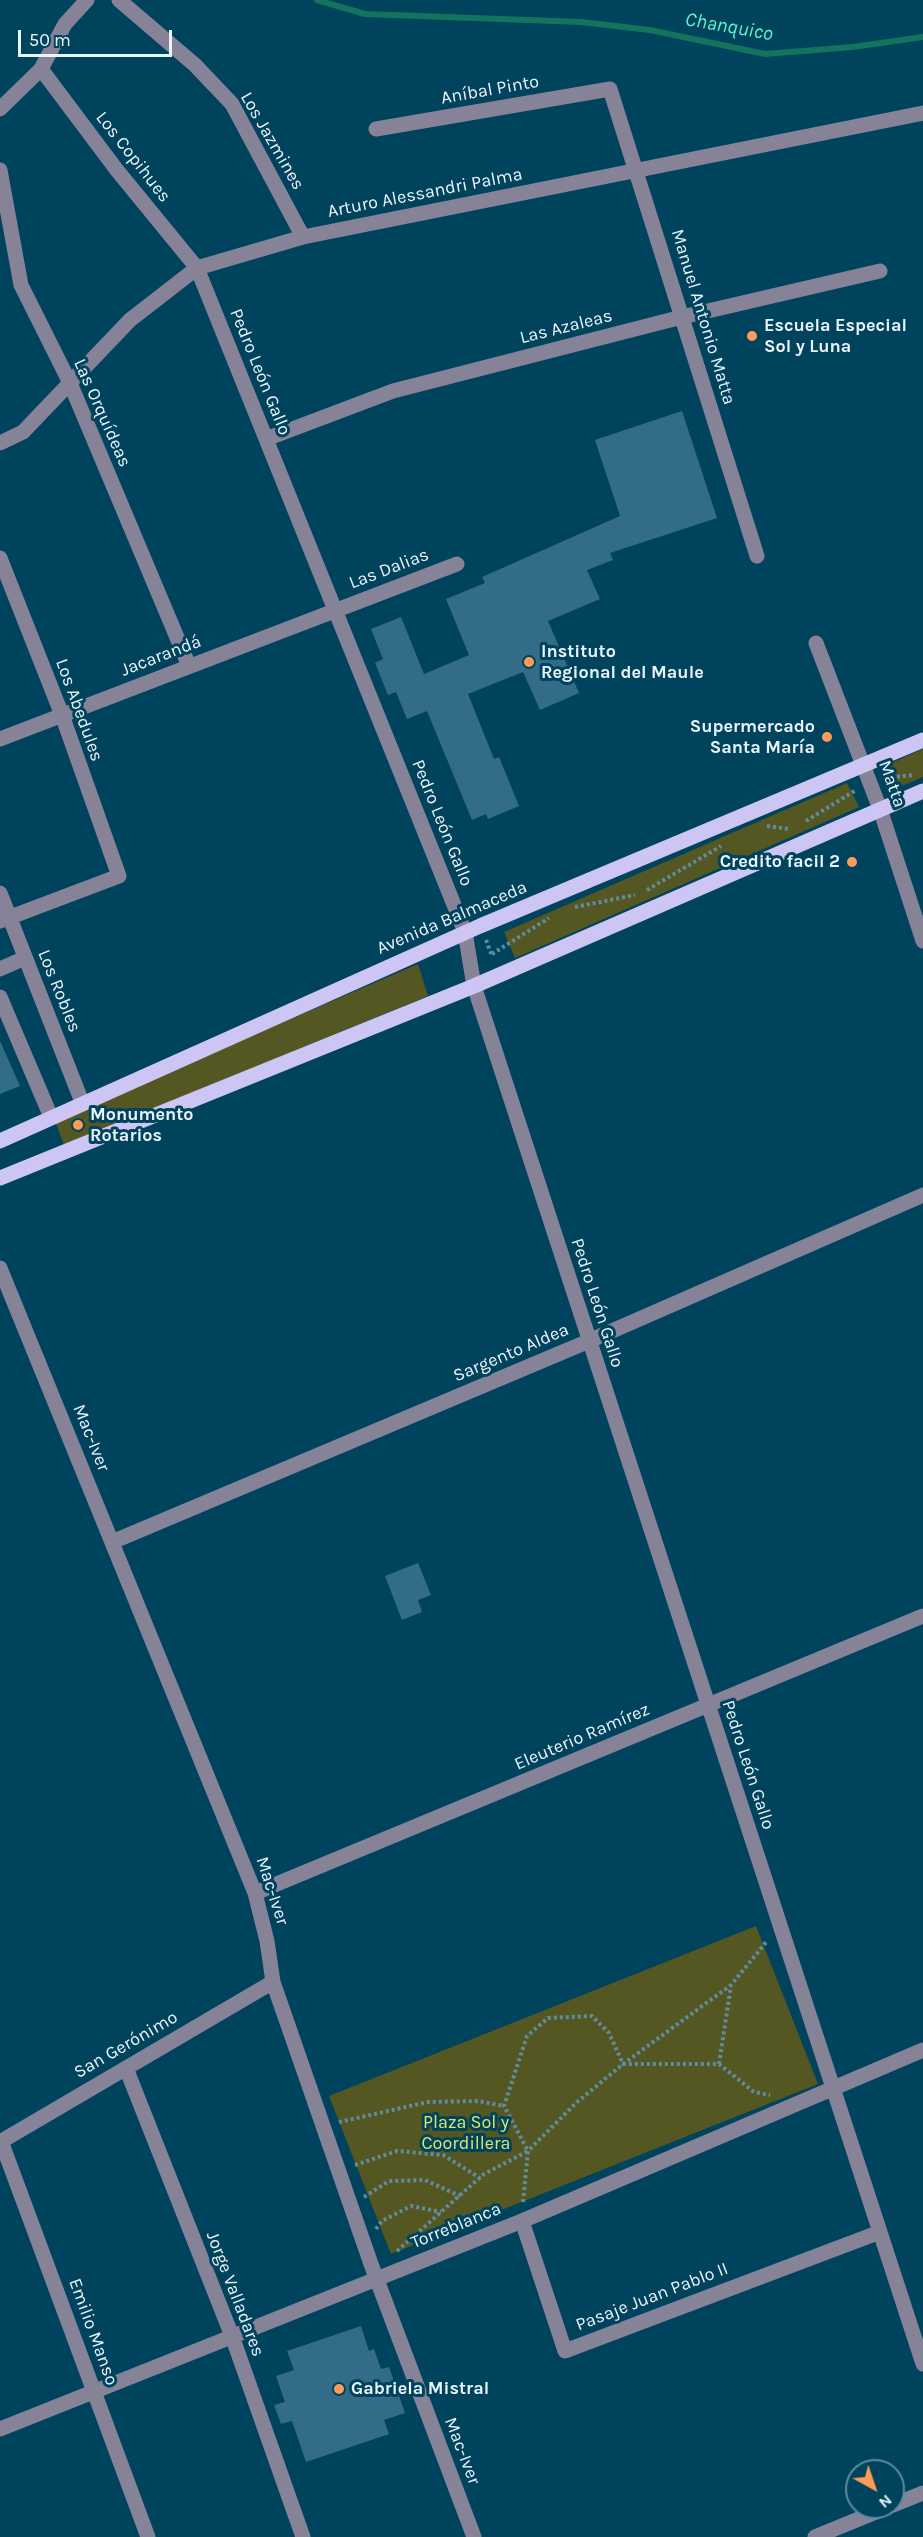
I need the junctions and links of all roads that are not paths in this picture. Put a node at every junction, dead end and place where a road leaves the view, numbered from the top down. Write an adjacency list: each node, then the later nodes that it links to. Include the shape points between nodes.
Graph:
1 (87, 0): 3 (street, via 65,24)
2 (119, 0): 10 (street, Los Jazmines, via 195,64 232,104)
3 (41, 69): 5 (street); 11 (street, Los Copihues)
4 (610, 89): 7 (street, Aníbal Pinto); 9 (street, Manuel Antonio Matta)
5 (0, 109)
6 (923, 113): 9 (street, Arturo Alessandri Palma)
7 (376, 129)
8 (0, 170): 14 (street, Las Orquídeas, via 21,285)
9 (636, 171): 10 (street, Arturo Alessandri Palma); 13 (street, Manuel Antonio Matta)
10 (303, 237): 11 (street, Arturo Alessandri Palma)
11 (197, 267): 14 (street, Arturo Alessandri Palma, via 130,320); 15 (street, Pedro León Gallo)
12 (880, 271): 13 (street, Las Azaleas)
13 (682, 317): 15 (street, Las Azaleas, via 393,391); 17 (street, Manuel Antonio Matta)
14 (70, 383): 16 (street, Arturo Alessandri Palma, via 23,432); 22 (street, Las Orquídeas)
15 (266, 439): 20 (street, Pedro León Gallo)
16 (0, 444)
17 (757, 556)
18 (0, 558): 23 (street, Los Abedules)
19 (457, 564): 20 (street, Las Dalias)
20 (335, 610): 22 (street, Jacarandá); 31 (street, Pedro León Gallo)
21 (816, 643): 26 (street, Matta)
22 (189, 666): 23 (street, Jacarandá)
23 (62, 715): 24 (street, Jacarandá); 30 (street, Los Abedules, via 119,876)
24 (0, 739)
25 (923, 740): 26 (main road, Avenida Balmaceda)
26 (864, 766): 28 (street, Matta); 31 (main road, Avenida Balmaceda)
27 (923, 791): 28 (main road)
28 (880, 808): 32 (street, Matta); 35 (main road)
29 (0, 893): 30 (street, Los Robles)
30 (4, 920): 33 (street, Los Robles)
31 (465, 932): 35 (street, Pedro León Gallo); 37 (main road, Avenida Balmaceda)
32 (923, 941)
33 (25, 958): 34 (street); 37 (street, Los Robles)
34 (0, 969)
35 (474, 986): 40 (main road); 43 (street, Pedro León Gallo)
36 (0, 997): 38 (street)
37 (82, 1102): 38 (main road, Avenida Balmaceda)
38 (51, 1117): 39 (main road, Avenida Balmaceda)
39 (0, 1141)
40 (0, 1178)
41 (923, 1195): 43 (street, Sargento Aldea)
42 (0, 1268): 44 (street, Mac-Iver)
43 (589, 1341): 44 (street, Sargento Aldea); 46 (street, Pedro León Gallo)
44 (112, 1542): 47 (street, Mac-Iver)
45 (923, 1616): 46 (street, Eleuterio Ramírez)
46 (708, 1705): 47 (street, Eleuterio Ramírez); 51 (street, Pedro León Gallo)
47 (255, 1893): 48 (street, Mac-Iver)
48 (273, 1982): 50 (street, San Gerónimo); 55 (street, Mac-Iver)
49 (923, 2050): 51 (street, Torreblanca)
50 (126, 2068): 52 (street, San Gerónimo); 56 (street, Jorge Valladares)
51 (833, 2088): 53 (street, Torreblanca); 54 (street, Pedro León Gallo)
52 (1, 2141): 58 (street, Emilio Manso)
53 (522, 2221): 54 (street, Pasaje Juan Pablo II, via 565,2351); 55 (street, Torreblanca)
54 (880, 2232): 57 (street, Pedro León Gallo)
55 (377, 2279): 56 (street, Torreblanca); 65 (street, Mac-Iver)
56 (232, 2336): 58 (street, Torreblanca); 64 (street, Jorge Valladares)
57 (923, 2364)
58 (94, 2391): 59 (street, Torreblanca); 63 (street, Emilio Manso)
59 (0, 2429)
60 (923, 2493): 61 (street)
61 (905, 2500)
62 (859, 2519): 66 (street)
63 (148, 2537)
64 (303, 2537)
65 (474, 2537)
66 (815, 2537)

